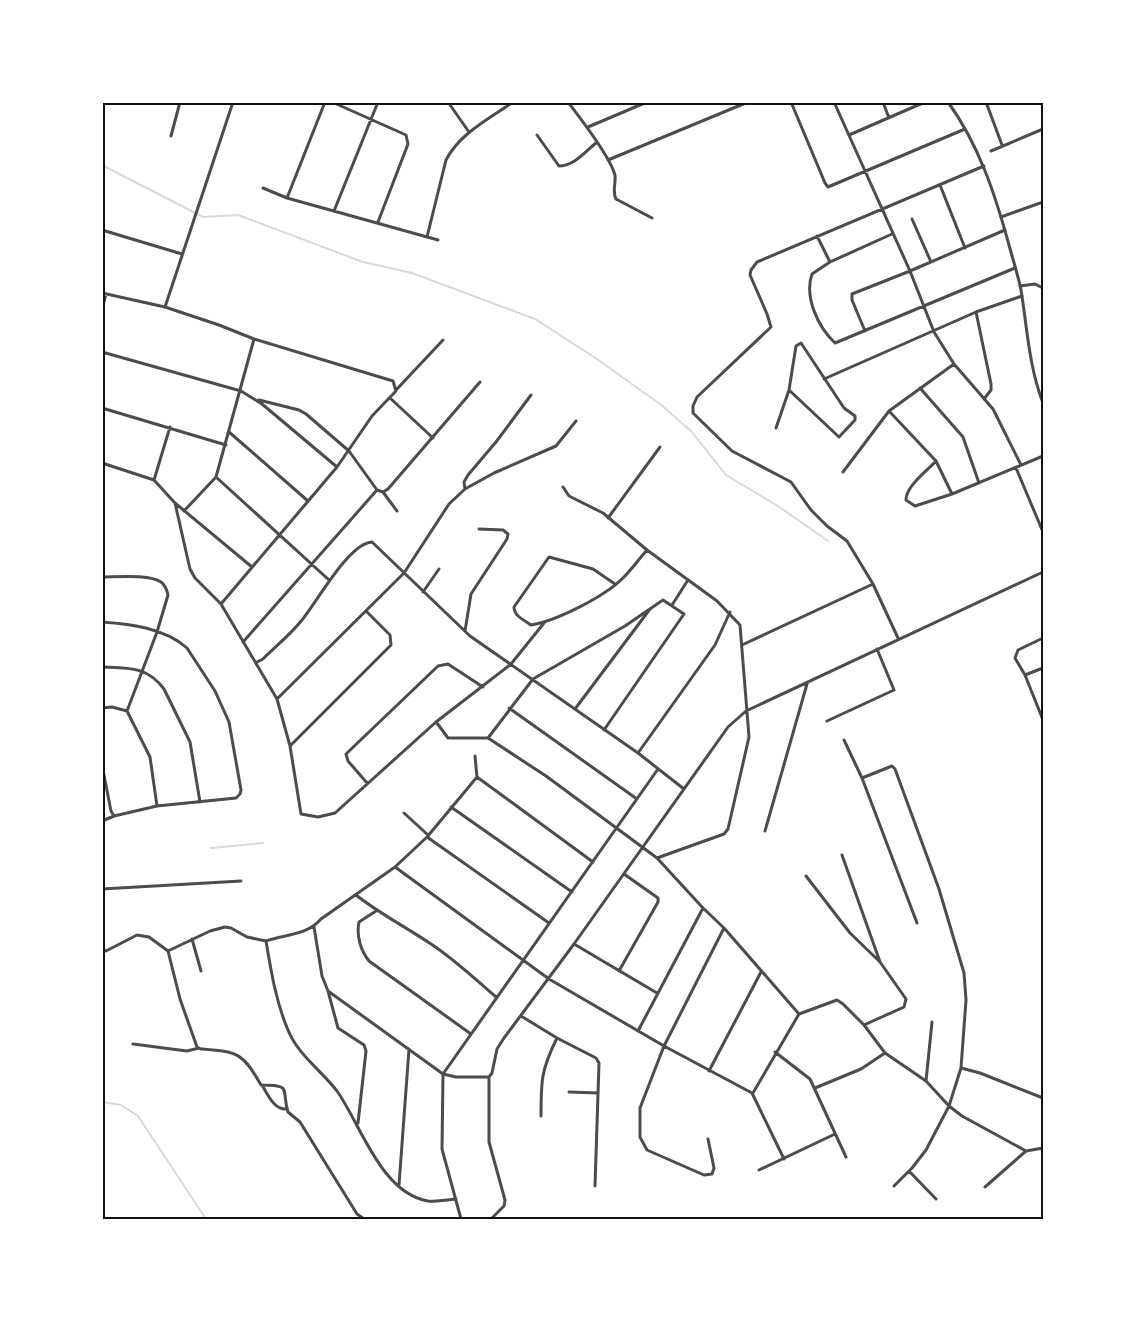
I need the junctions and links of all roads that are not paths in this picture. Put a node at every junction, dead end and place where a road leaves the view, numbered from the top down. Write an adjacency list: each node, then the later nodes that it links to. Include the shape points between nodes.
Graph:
1 (180, 102): 26 (street)
2 (232, 102): 50 (street)
3 (325, 102): 35 (street)
4 (332, 102): 18 (street)
5 (378, 102): 18 (street)
6 (448, 102): 23 (street)
7 (513, 102): 17 (street)
8 (568, 102): 20 (street)
9 (647, 102): 20 (street)
10 (748, 102): 30 (street)
11 (791, 102): 32 (street, via 828,187)
12 (834, 102): 25 (street)
13 (883, 102): 19 (street)
14 (925, 102): 19 (street)
15 (948, 102): 21 (street)
16 (986, 102): 28 (street)
17 (506, 104): 23 (street)
18 (370, 117): 38 (street); 42 (street, via 406,135 408,144)
19 (889, 118): 25 (street)
20 (588, 127): 27 (street)
21 (966, 129): 31 (street); 32 (street)
22 (1043, 129): 28 (street)
23 (469, 132): 47 (street, via 446,160)
24 (537, 135): 27 (street, via 559,166 572,163)
25 (849, 135): 32 (street)
26 (171, 136)
27 (597, 142): 30 (street)
28 (1003, 146): 29 (street)
29 (991, 151)
30 (607, 160): 40 (street, via 615,175 616,199)
31 (984, 166): 33 (street); 39 (street)
32 (866, 172): 37 (street)
33 (940, 184): 37 (street); 49 (street)
34 (263, 188): 35 (street)
35 (287, 198): 38 (street)
36 (1043, 203): 39 (street)
37 (882, 209): 45 (street); 46 (street)
38 (334, 211): 42 (street)
39 (1001, 217): 44 (street)
40 (652, 218)
41 (912, 219): 52 (street)
42 (378, 222): 47 (street)
43 (102, 230): 50 (street)
44 (1005, 230): 49 (street); 53 (street)
45 (892, 234): 51 (street); 54 (street)
46 (817, 236): 51 (street); 122 (street, via 754,265 751,280 771,327 698,397 693,413 732,451 791,482 826,526 847,541)
47 (427, 237): 48 (street)
48 (438, 240)
49 (965, 248): 52 (street)
50 (182, 254): 59 (street)
51 (830, 262): 63 (street, via 812,274 809,291 813,310 835,343)
52 (931, 262): 54 (street)
53 (1015, 268): 55 (street); 60 (street)
54 (910, 271): 60 (street); 63 (street, via 852,294)
55 (1020, 286): 56 (street, via 1035,284); 58 (street)
56 (1043, 288)
57 (104, 293): 59 (street); 61 (street)
58 (1022, 296): 62 (street); 79 (street)
59 (165, 307): 65 (street)
60 (923, 307): 63 (street); 64 (street)
61 (102, 309)
62 (976, 312): 64 (street); 78 (street, via 991,384)
63 (866, 331)
64 (933, 332): 68 (street); 69 (street)
65 (254, 339): 73 (street); 74 (street, via 393,381)
66 (443, 340): 74 (street)
67 (102, 352): 73 (street)
68 (954, 364): 71 (street); 78 (street)
69 (824, 380): 72 (street, via 799,344); 72 (street, via 856,418 839,437)
70 (480, 382): 86 (street)
71 (920, 388): 81 (street); 99 (street, via 963,437)
72 (789, 390): 84 (street)
73 (241, 391): 77 (street); 85 (street)
74 (396, 391): 76 (street)
75 (531, 395): 101 (street, via 468,475)
76 (390, 398): 86 (street); 89 (street, via 372,416)
77 (254, 399): 89 (street, via 299,410); 94 (street)
78 (984, 399): 93 (street)
79 (1043, 403)
80 (102, 408): 83 (street)
81 (889, 411): 91 (street); 96 (street)
82 (576, 421): 101 (street, via 556,446)
83 (170, 427): 87 (street); 98 (street)
84 (776, 428)
85 (229, 432): 87 (street); 105 (street)
86 (433, 438): 103 (street)
87 (225, 445): 97 (street)
88 (660, 447): 109 (street)
89 (349, 451): 94 (street); 102 (street)
90 (1043, 456): 93 (street)
91 (936, 461): 104 (street); 104 (street, via 913,485 906,500 915,506)
92 (102, 463): 98 (street)
93 (1021, 465): 95 (street)
94 (337, 467): 105 (street)
95 (1016, 468): 99 (street); 111 (street)
96 (843, 472)
97 (216, 477): 107 (street); 112 (street)
98 (154, 480): 106 (street)
99 (979, 483): 104 (street)
100 (562, 487): 109 (street)
101 (465, 489): 118 (street, via 449,504)
102 (377, 490): 103 (street); 114 (street)
103 (383, 492): 108 (street)
104 (952, 494)
105 (308, 501): 112 (street)
106 (175, 503): 107 (street); 125 (street, via 190,569)
107 (184, 511): 115 (street)
108 (397, 511)
109 (608, 518): 113 (street)
110 (479, 528): 132 (street, via 508,534 471,594)
111 (1043, 532)
112 (280, 535): 114 (street); 115 (street)
113 (647, 550): 121 (street); 123 (street)
114 (312, 564): 120 (street); 136 (street)
115 (252, 567): 125 (street)
116 (439, 569): 124 (street)
117 (1043, 572): 134 (street)
118 (404, 573): 120 (street, via 372,542 367,542); 124 (street); 128 (street)
119 (102, 577): 133 (street, via 138,577 163,584 168,599)
120 (329, 580): 139 (street, via 302,620)
121 (688, 580): 126 (street); 129 (street)
122 (873, 584): 134 (street); 137 (street)
123 (615, 585): 131 (street); 131 (street, via 588,567 549,557 514,607 515,614 531,625)
124 (423, 592): 132 (street)
125 (221, 604): 136 (street)
126 (672, 604): 127 (street, via 663,600); 157 (street, via 684,614)
127 (651, 607): 145 (street); 151 (street)
128 (366, 611): 148 (street); 160 (street, via 390,636 391,645)
129 (730, 612): 137 (street, via 740,625); 161 (street, via 715,645)
130 (102, 622): 133 (street)
131 (544, 623): 140 (street)
132 (465, 631): 140 (street)
133 (157, 632): 143 (street); 170 (street, via 187,648 215,691 229,722 240,795)
134 (898, 638): 138 (street)
135 (1043, 638): 144 (street, via 1018,650 1015,657)
136 (243, 642): 139 (street)
137 (742, 645): 153 (street)
138 (877, 649): 146 (street); 155 (street, via 894,690)
139 (257, 662): 148 (street)
140 (511, 664): 145 (street); 147 (street)
141 (102, 667): 143 (street)
142 (1043, 668): 144 (street)
143 (142, 670): 152 (street); 170 (street, via 164,689 187,733)
144 (1024, 675): 154 (street)
145 (533, 679): 150 (street); 151 (street)
146 (807, 684): 153 (street); 177 (street)
147 (483, 687): 156 (street); 167 (street, via 448,663 438,666 346,754)
148 (277, 699): 160 (street)
149 (102, 708): 152 (street)
150 (509, 708): 158 (street); 169 (street)
151 (575, 709): 157 (street)
152 (127, 711): 171 (street, via 150,757)
153 (746, 711): 168 (street, via 728,727); 181 (street, via 749,737 728,829 724,834)
154 (1043, 720)
155 (827, 721)
156 (436, 722): 158 (street, via 448,738); 167 (street)
157 (604, 730): 161 (street)
158 (488, 738): 176 (street)
159 (844, 740): 166 (street)
160 (290, 746): 167 (street, via 301,814 318,817 335,813)
161 (638, 753): 164 (street)
162 (475, 756): 165 (street)
163 (102, 765): 174 (street)
164 (658, 769): 168 (street); 169 (street)
165 (477, 777): 172 (street); 182 (street)
166 (862, 778): 193 (street); 223 (street, via 891,766 895,769 939,889 964,973 966,1000)
167 (368, 784)
168 (684, 789): 179 (street)
169 (637, 799): 176 (street)
170 (200, 802): 171 (street)
171 (157, 806): 174 (street)
172 (451, 807): 178 (street); 188 (street)
173 (404, 813): 178 (street)
174 (114, 816): 175 (street)
175 (102, 820)
176 (617, 828): 179 (street); 182 (street)
177 (765, 831)
178 (427, 836): 183 (street); 192 (street)
179 (642, 849): 181 (street); 184 (street)
180 (842, 855): 202 (street)
181 (657, 858): 190 (street)
182 (593, 862): 188 (street)
183 (395, 867): 189 (street); 201 (street)
184 (624, 874): 198 (street); 204 (street, via 658,898 658,902)
185 (806, 876): 202 (street, via 850,933)
186 (241, 881): 187 (street)
187 (102, 889)
188 (572, 892): 192 (street)
189 (356, 895): 191 (street); 194 (street)
190 (703, 908): 195 (street); 208 (street)
191 (376, 911): 209 (street, via 434,946); 215 (street, via 359,922 357,930 369,962)
192 (549, 923): 201 (street)
193 (918, 923)
194 (314, 927): 197 (street); 207 (street)
195 (724, 928): 205 (street); 218 (street)
196 (192, 939): 197 (street, via 225,927); 200 (street); 203 (street)
197 (266, 941): 237 (street, via 278,1003 292,1040 338,1092)
198 (574, 944): 204 (street); 206 (street)
199 (102, 949): 200 (street, via 106,951 137,935 149,937)
200 (168, 951): 219 (street, via 180,999)
201 (522, 960): 206 (street); 209 (street)
202 (880, 962): 213 (street, via 906,1004)
203 (201, 971)
204 (619, 971): 208 (street)
205 (761, 972): 210 (street); 224 (street)
206 (549, 979): 211 (street); 214 (street)
207 (328, 991): 220 (street); 237 (street, via 338,1028 366,1051)
208 (657, 993): 214 (street)
209 (496, 997): 215 (street)
210 (799, 1014): 213 (street, via 837,1000); 221 (street)
211 (521, 1016): 216 (street); 226 (street, via 497,1049)
212 (932, 1022): 227 (street)
213 (864, 1025): 222 (street)
214 (638, 1031): 218 (street)
215 (471, 1034): 225 (street)
216 (557, 1038): 231 (street, via 596,1058 600,1068); 236 (street, via 542,1077)
217 (133, 1044): 219 (street, via 187,1051)
218 (664, 1046): 224 (street); 239 (street, via 640,1108 642,1144 647,1150 704,1176 712,1174 714,1168)
219 (199, 1048): 228 (street, via 241,1056)
220 (410, 1049): 225 (street); 246 (street)
221 (775, 1052): 229 (street, via 806,1076); 232 (street)
222 (885, 1053): 227 (street); 229 (street, via 861,1069)
223 (960, 1068): 233 (street); 234 (street)
224 (709, 1071): 232 (street)
225 (443, 1074): 226 (street); 250 (street, via 442,1149)
226 (489, 1077): 254 (street, via 489,1142 505,1200)
227 (926, 1082): 234 (street)
228 (261, 1085): 235 (street, via 276,1106); 235 (street, via 284,1088)
229 (814, 1088): 238 (street)
230 (569, 1092): 231 (street)
231 (598, 1093): 247 (street)
232 (752, 1093): 243 (street)
233 (1043, 1098)
234 (949, 1106): 241 (street); 245 (street, via 926,1150)
235 (287, 1109): 252 (street, via 300,1122 357,1214)
236 (541, 1116)
237 (358, 1125): 246 (street, via 382,1168)
238 (835, 1134): 242 (street); 243 (street)
239 (708, 1139)
240 (1043, 1148): 241 (street)
241 (1026, 1150): 249 (street)
242 (846, 1157)
243 (784, 1159): 244 (street)
244 (759, 1170)
245 (909, 1171): 248 (street); 251 (street)
246 (399, 1186): 250 (street, via 426,1201)
247 (595, 1186)
248 (894, 1186)
249 (985, 1187)
250 (456, 1199): 253 (street)
251 (936, 1199)
252 (364, 1219)
253 (461, 1219)
254 (491, 1219)

